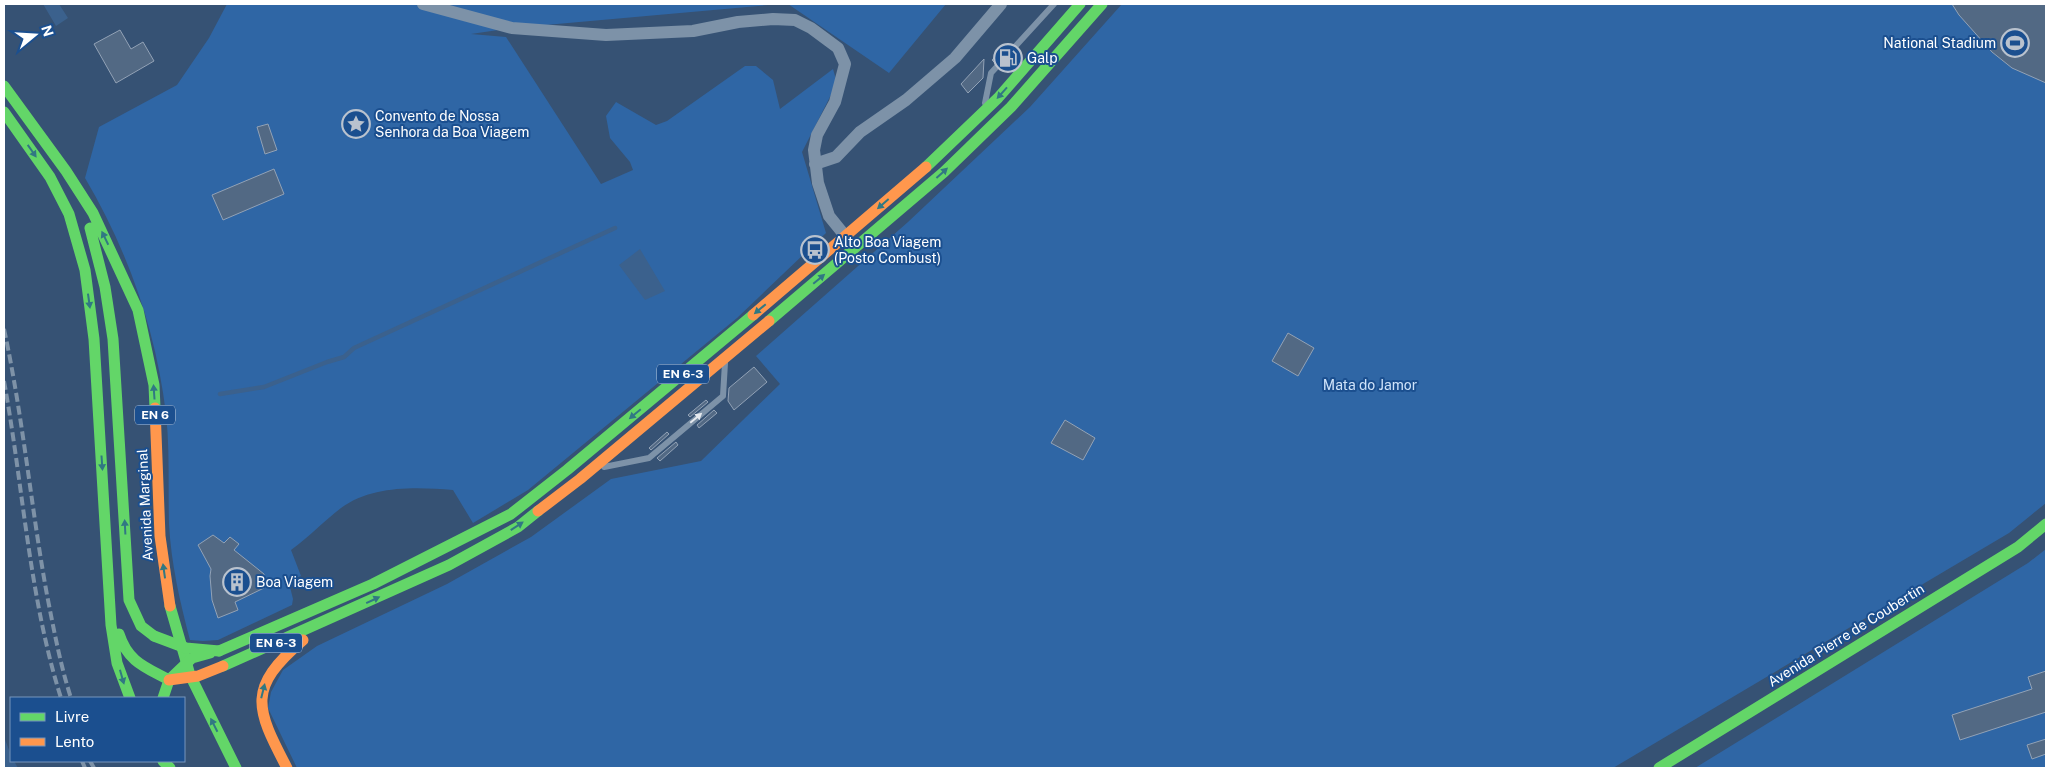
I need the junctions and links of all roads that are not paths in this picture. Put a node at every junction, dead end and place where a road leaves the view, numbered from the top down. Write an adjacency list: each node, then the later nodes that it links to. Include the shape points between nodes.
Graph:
1 (423, 4): 9 (street, via 512,28 606,36 693,31 738,22 795,20 838,48 845,64 835,102 817,135)
2 (1001, 4): 9 (street, via 955,58 906,100 860,132 836,157)
3 (1054, 4): 8 (lane, via 991,73)
4 (1080, 4): 8 (main road, EN 6-3, one-way to 8)
5 (1102, 4): 12 (main road, EN 6-3, one-way to 5, via 944,172 1011,107)
6 (4, 86): 10 (main road, Avenida Marginal / EN 6)
7 (4, 112): 15 (main road, one-way to 15, via 50,177 69,214 85,270 94,339)
8 (982, 113): 11 (main road, EN 6-3, one-way to 11, via 931,163)
9 (815, 164): 11 (street, via 829,216)
10 (66, 170): 17 (main road, EN 6-3, one-way to 10, bridge, via 191,650 170,645 154,636 141,626 130,600 113,339 93,236); 20 (main road, Avenida Marginal / EN 6, one-way to 10, via 190,675 168,598 160,536 154,385 138,310 93,213)
11 (846, 237): 17 (main road, EN 6-3, one-way to 17, via 511,514 373,584)
12 (725, 358): 13 (main road, EN 6-3); 13 (lane, one-way to 12, via 649,458 723,396)
13 (593, 469): 16 (main road, EN 6-3, one-way to 13, via 449,565 518,527)
14 (2046, 524): 22 (main road, Avenida Pierre de Coubertin, via 2018,547)
15 (110, 600): 18 (main road, via 124,649); 19 (main road, one-way to 19, via 109,624)
16 (328, 620): 18 (main road, EN 6-3, bridge, via 223,666); 21 (main road, one-way to 16, via 268,734 262,714 261,692 268,675 283,656)
17 (219, 651): 18 (main road, EN 6-3, bridge, via 192,658)
18 (165, 686)
19 (130, 697)
20 (236, 768)
21 (287, 768)
22 (1660, 768)

